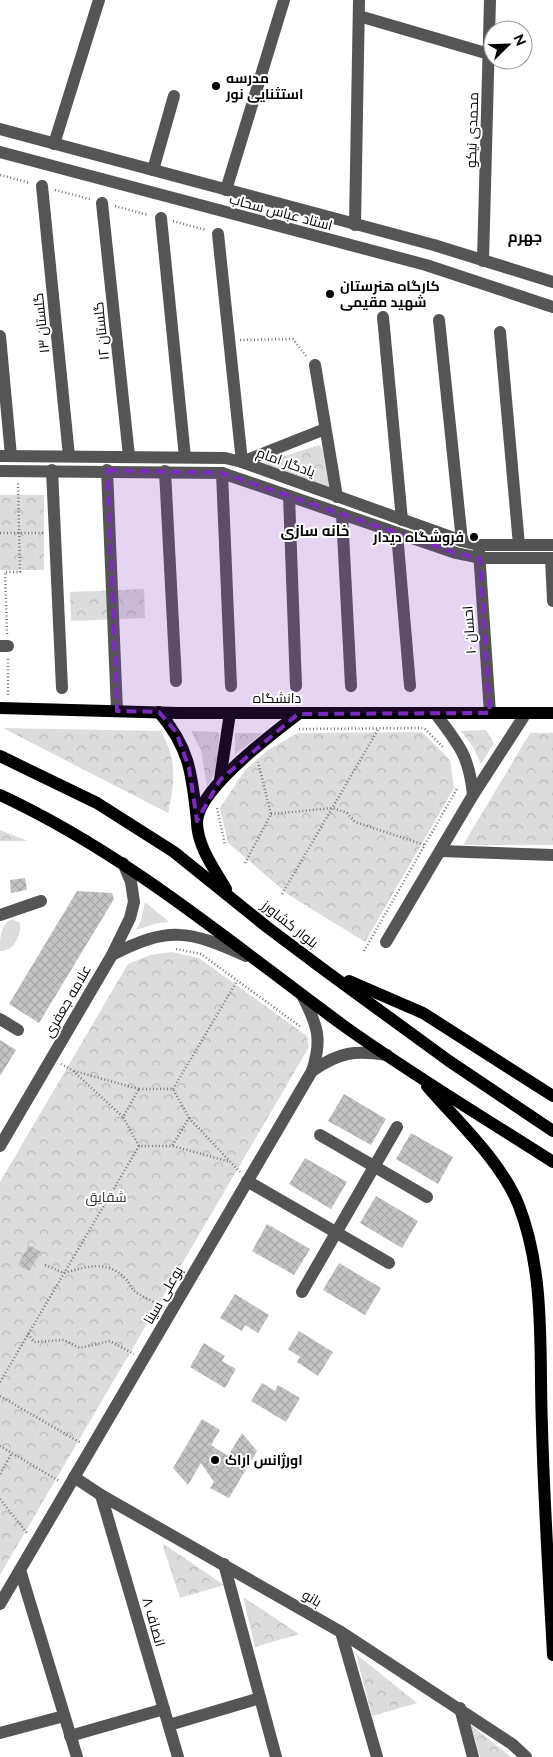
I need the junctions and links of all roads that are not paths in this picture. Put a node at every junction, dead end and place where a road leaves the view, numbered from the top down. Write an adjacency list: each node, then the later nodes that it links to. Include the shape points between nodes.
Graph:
1 (99, 0): 11 (street)
2 (284, 0): 15 (street)
3 (359, 0): 5 (street)
4 (490, 0): 6 (street, محمدی نیکو)
5 (359, 16): 7 (street); 18 (street)
6 (490, 20)
7 (483, 52)
8 (489, 70): 21 (street, محمدی نیکو)
9 (174, 96): 13 (street)
10 (0, 129): 11 (street, استاد عباس سحاب)
11 (54, 144): 13 (street, استاد عباس سحاب)
12 (0, 152): 22 (street, استاد عباس سحاب)
13 (153, 170): 15 (street, استاد عباس سحاب)
14 (42, 186): 32 (street, گلستان ۱۳)
15 (226, 190): 18 (street, استاد عباس سحاب)
16 (102, 202): 33 (street, گلستان ۱۲)
17 (161, 218): 34 (street)
18 (355, 225): 20 (street, استاد عباس سحاب)
19 (218, 234): 35 (street)
20 (434, 245): 21 (street, استاد عباس سحاب); 22 (street)
21 (483, 261): 23 (street, استاد عباس سحاب)
22 (426, 266): 24 (street, استاد عباس سحاب)
23 (553, 282)
24 (553, 307)
25 (382, 317): 44 (street)
26 (439, 320): 46 (street)
27 (500, 332): 48 (street)
28 (0, 336): 31 (street)
29 (315, 365): 30 (street)
30 (325, 429): 35 (street); 42 (street)
31 (6, 456): 32 (street, یادگار امام)
32 (69, 456): 33 (street, یادگار امام)
33 (129, 456): 34 (street, یادگار امام)
34 (185, 457): 35 (street, یادگار امام)
35 (242, 462): 42 (street, یادگار امام)
36 (52, 470): 37 (street); 38 (street); 57 (street)
37 (108, 470): 39 (street); 59 (street)
38 (0, 471)
39 (165, 471): 40 (street); 52 (street)
40 (222, 473): 41 (street); 53 (street)
41 (289, 496): 43 (street); 54 (street)
42 (337, 497): 44 (street, یادگار امام)
43 (342, 514): 45 (street); 55 (street)
44 (402, 520): 46 (street, یادگار امام)
45 (397, 533): 50 (street, via 456,554); 56 (street)
46 (462, 541): 47 (street, یادگار امام)
47 (478, 545): 48 (street, یادگار امام); 50 (street, احسان ۱۰)
48 (519, 545): 49 (street, یادگار امام)
49 (552, 553): 50 (street); 51 (street)
50 (480, 558): 63 (street, احسان ۱۰)
51 (553, 601)
52 (176, 681)
53 (231, 686)
54 (296, 686)
55 (351, 686)
56 (410, 686)
57 (62, 688)
58 (4, 708): 59 (main road, دانشگاه)
59 (117, 711): 60 (main road, دانشگاه)
60 (159, 712): 61 (main road, دانشگاه); 71 (main road, via 176,732 184,749)
61 (230, 713): 66 (main road, دانشگاه); 68 (main road)
62 (435, 713): 63 (main road, دانشگاه); 66 (main road, دانشگاه); 70 (street, via 459,745 470,769)
63 (490, 713): 64 (main road, دانشگاه)
64 (526, 713): 65 (main road, دانشگاه); 70 (street)
65 (553, 713)
66 (298, 714): 68 (main road, via 251,750)
67 (0, 756): 75 (main road, بلوار کشاورز, via 97,803 174,852)
68 (220, 780): 71 (main road)
69 (0, 795): 74 (main road)
70 (473, 795): 72 (street)
71 (197, 821): 75 (main road, via 206,854)
72 (441, 851): 73 (street); 78 (street)
73 (553, 855)
74 (124, 863): 79 (street, علامه جعفری, via 134,902); 80 (main road)
75 (228, 894): 81 (main road, بلوار کشاورز)
76 (41, 901): 77 (street)
77 (0, 915)
78 (386, 942)
79 (112, 955): 80 (street, via 160,934 184,934 206,939); 92 (street, علامه جعفری)
80 (257, 961): 82 (main road)
81 (327, 972): 88 (main road, via 423,1013); 90 (main road, بلوار کشاورز, via 449,1061)
82 (302, 995): 85 (main road); 86 (street, بوعلی سینا, via 314,1018 318,1037 318,1053)
83 (0, 1019): 84 (street)
84 (18, 1030)
85 (387, 1055): 86 (street, via 362,1051 343,1054); 87 (main road)
86 (312, 1071): 95 (street, بوعلی سینا)
87 (417, 1075): 93 (main road); 106 (main road, via 498,1169 519,1204 532,1244 538,1286)
88 (553, 1096)
89 (397, 1127): 94 (street)
90 (553, 1131)
91 (320, 1135): 94 (street)
92 (0, 1146)
93 (553, 1162)
94 (374, 1167): 96 (street); 97 (street)
95 (247, 1181): 97 (street); 100 (street, بوعلی سینا)
96 (427, 1197)
97 (336, 1233): 98 (street); 99 (street)
98 (389, 1263)
99 (302, 1292)
100 (72, 1482): 101 (street, بانو); 103 (street, بوعلی سینا)
101 (101, 1495): 102 (street, بانو); 108 (street, انصاف ۸)
102 (224, 1564): 105 (street, بانو); 107 (street)
103 (20, 1570): 104 (street, بوعلی سینا); 110 (street)
104 (0, 1604)
105 (341, 1632): 109 (street, بانو); 117 (street)
106 (553, 1655)
107 (260, 1698): 111 (street); 116 (street)
108 (164, 1708): 111 (street, انصاف ۸); 113 (street)
109 (460, 1708): 118 (street); 119 (street, بانو)
110 (64, 1716): 112 (street); 113 (street)
111 (169, 1725): 115 (street, انصاف ۸)
112 (0, 1733)
113 (70, 1736): 114 (street)
114 (77, 1757)
115 (178, 1757)
116 (276, 1757)
117 (377, 1757)
118 (473, 1757)
119 (526, 1757)

